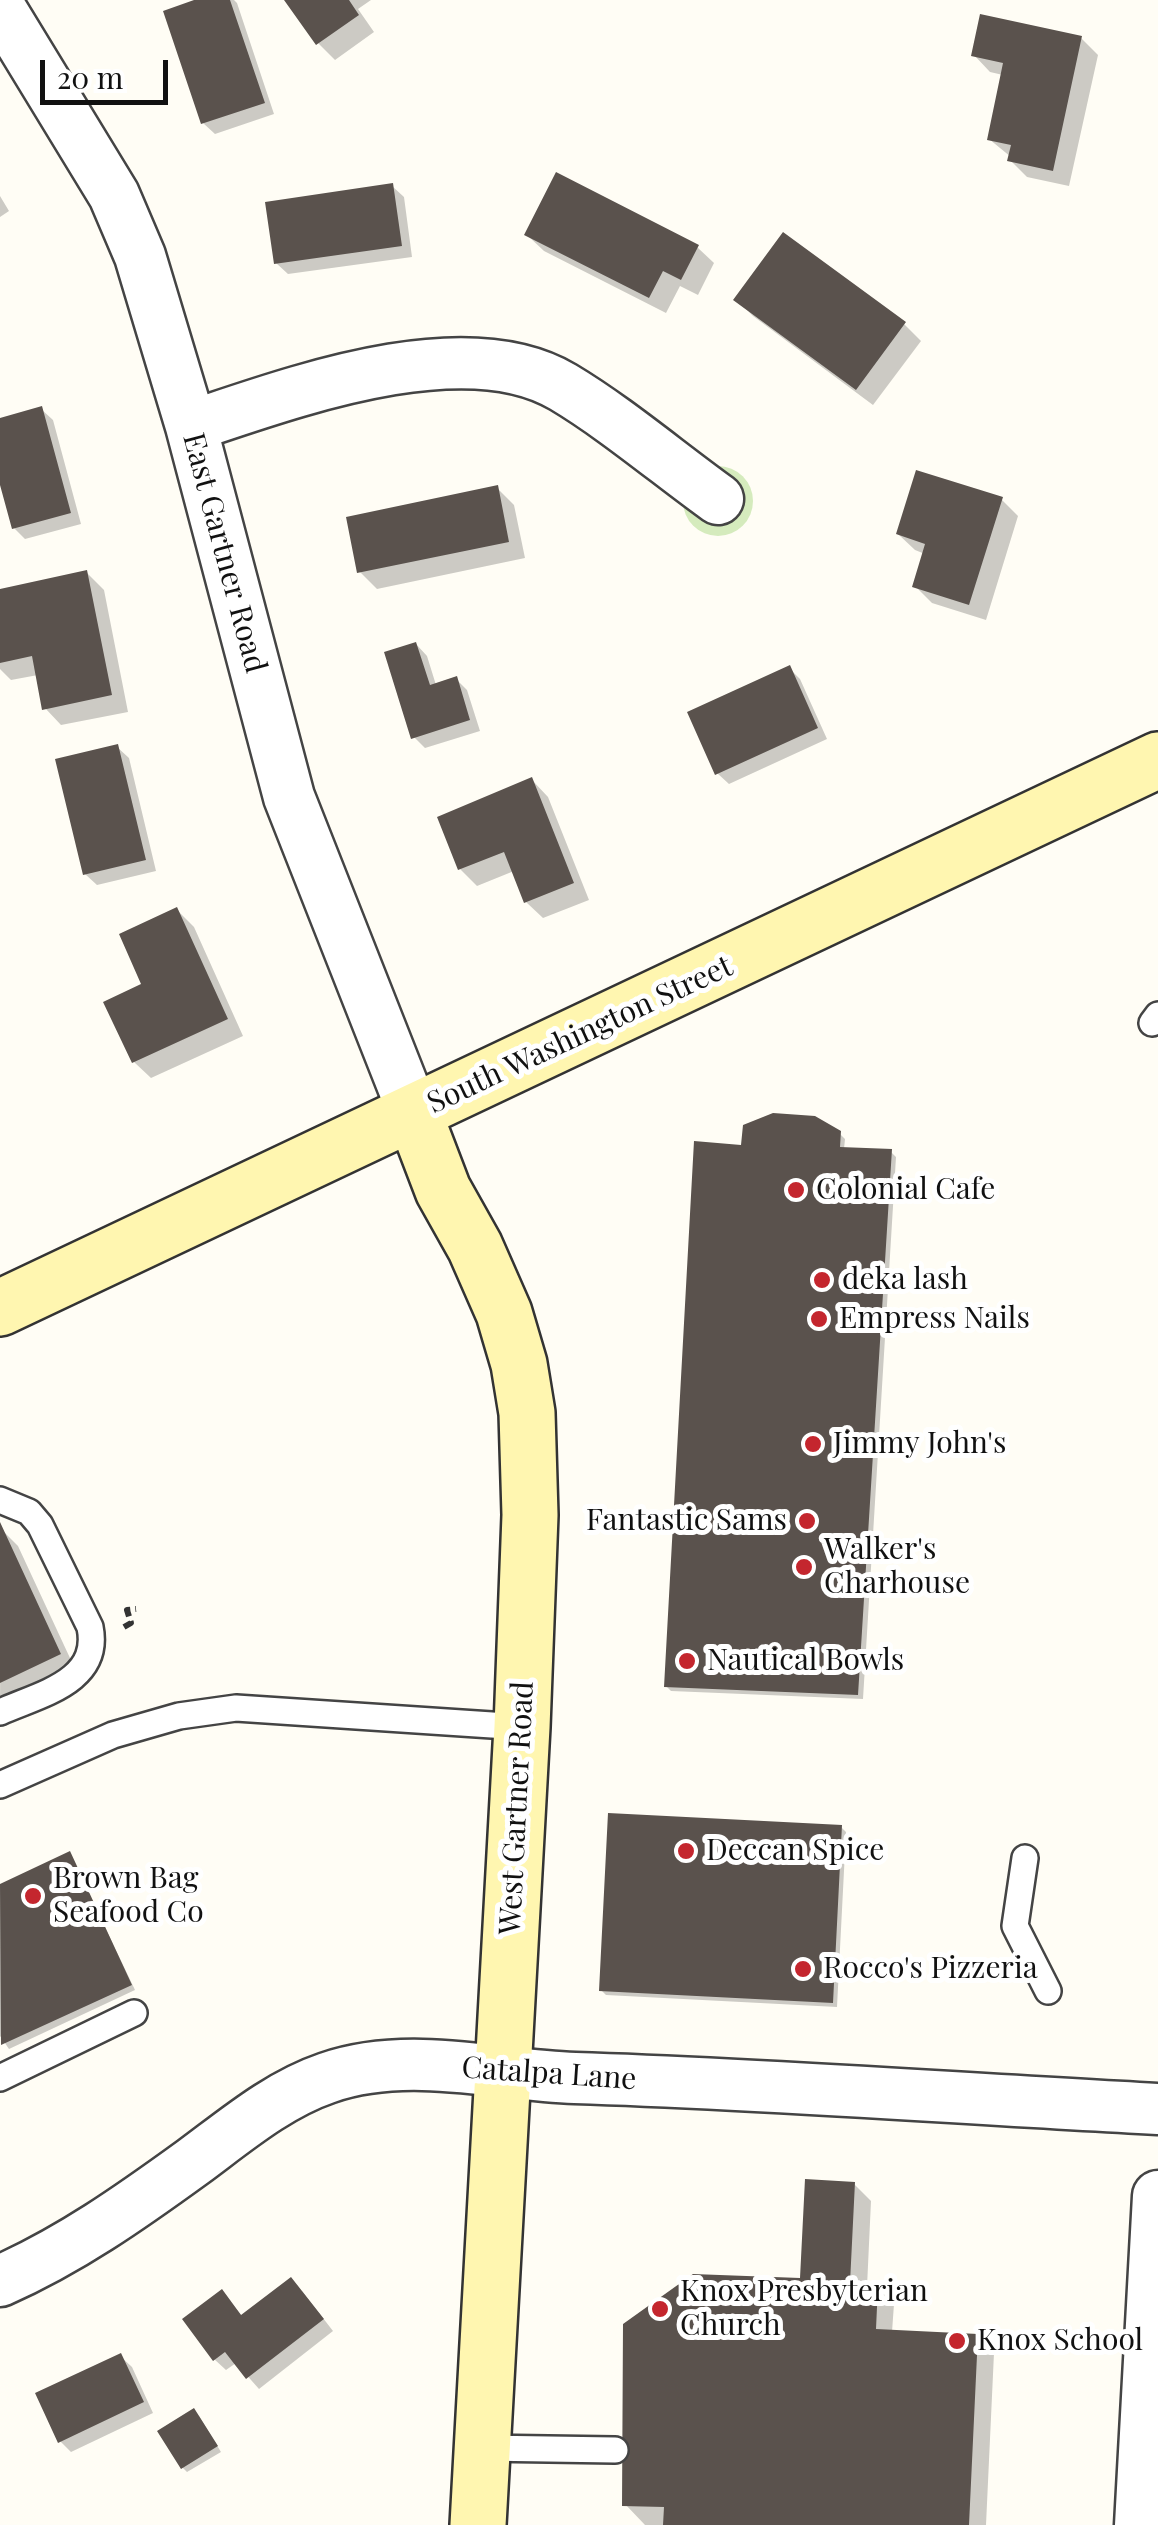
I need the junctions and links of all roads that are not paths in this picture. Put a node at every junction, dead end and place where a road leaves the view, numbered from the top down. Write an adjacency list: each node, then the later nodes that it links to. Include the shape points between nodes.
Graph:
1 (0, 8): 2 (street, East Gartner Road, via 114,195 140,256)
2 (191, 426): 3 (street, via 353,376 477,363 560,385); 5 (street, East Gartner Road, via 289,797)
3 (718, 500)
4 (1158, 760): 5 (street, South Washington Street)
5 (414, 1114): 6 (street, South Washington Street); 9 (street, West Gartner Road, via 504,1313 519,1364 530,1515)
6 (0, 1308)
7 (0, 1500): 8 (lane, via 29,1512 40,1525 90,1627 92,1655 53,1688)
8 (0, 1712)
9 (522, 1727): 10 (lane, via 236,1708 113,1735); 14 (street, West Gartner Road)
10 (0, 1785)
11 (1024, 1858): 12 (lane, via 1015,1926)
12 (1048, 1990)
13 (134, 2013): 15 (lane)
14 (503, 2071): 16 (street, Catalpa Lane); 18 (street, Catalpa Lane, via 417,2065 361,2068 324,2079 260,2113 105,2226); 19 (street, West Gartner Road)
15 (0, 2078)
16 (1158, 2110)
17 (1158, 2196): 22 (street)
18 (0, 2281)
19 (482, 2448): 20 (lane); 21 (street, West Gartner Road)
20 (615, 2450)
21 (478, 2525)
22 (1140, 2525)

